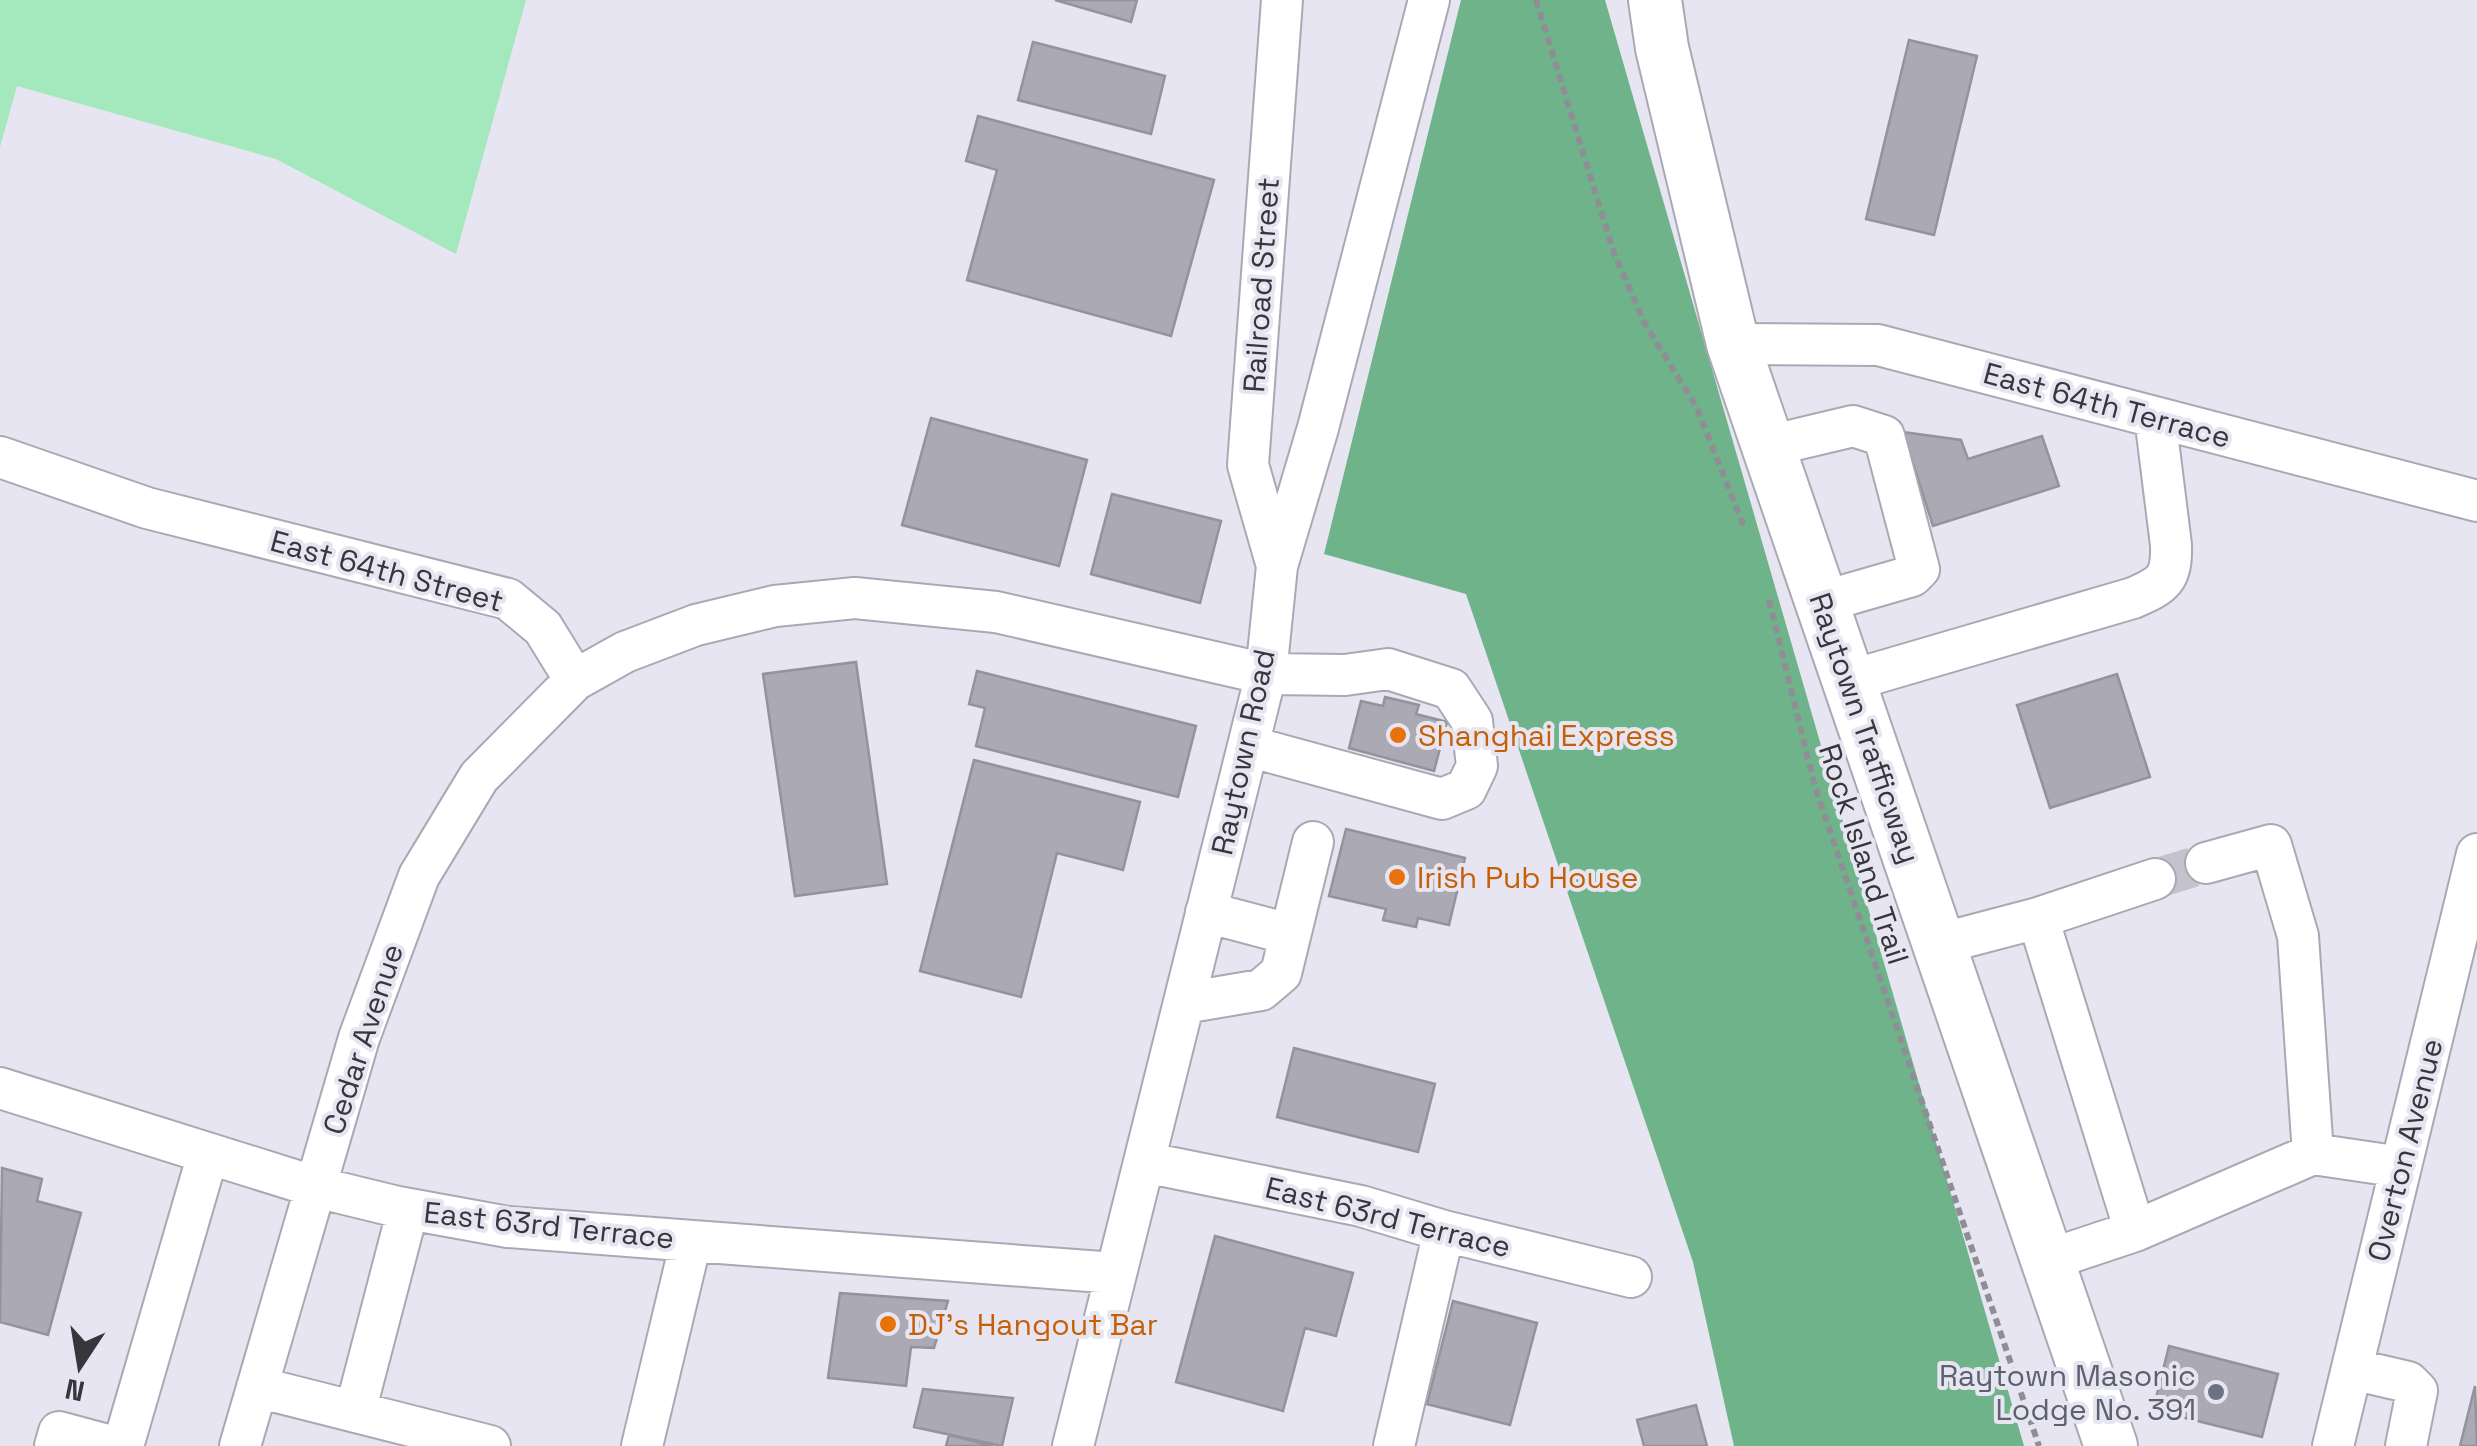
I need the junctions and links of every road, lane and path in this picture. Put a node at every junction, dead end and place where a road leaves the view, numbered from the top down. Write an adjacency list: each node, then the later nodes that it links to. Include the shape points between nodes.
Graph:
1 (1282, 0): 11 (street, Railroad Street, via 1248,465)
2 (1429, 0): 11 (street, Raytown Road)
3 (1536, 0): 10 (path, via 1614,253 1644,322 1697,408)
4 (1654, 0): 5 (main road, Raytown Trafficway)
5 (1733, 344): 6 (street, East 64th Terrace, via 1878,346); 7 (main road, Raytown Trafficway)
6 (2155, 418): 9 (street, East 64th Terrace); 16 (street, via 2172,556 2162,586)
7 (1769, 446): 13 (main road, Raytown Trafficway); 13 (street, via 1853,426 1884,436 1919,569)
8 (0, 457): 15 (street, East 64th Street, via 146,508 508,599 543,628)
9 (2477, 502)
10 (1750, 543)
11 (1277, 566): 14 (street, Raytown Road)
12 (1768, 596): 51 (path, Rock Island Trail, via 1816,786)
13 (1822, 602): 16 (main road, Raytown Trafficway)
14 (1266, 674): 15 (street, via 996,612 855,598 775,606 696,625); 17 (street, Raytown Road); 17 (street, via 1388,669 1451,689 1472,722 1477,766 1466,789 1442,800)
15 (574, 680): 32 (street, Cedar Avenue, via 479,777 419,876 360,1038)
16 (1849, 681): 24 (main road, Raytown Trafficway)
17 (1248, 746): 22 (street, Raytown Road)
18 (1313, 842): 25 (street)
19 (2477, 854): 31 (street, Overton Avenue)
20 (2206, 863): 29 (street, via 2271,845 2298,936)
21 (2155, 879): 23 (street)
22 (1206, 912): 25 (street); 26 (street, Raytown Road)
23 (2038, 918): 24 (street); 34 (street)
24 (1940, 944): 37 (main road, Raytown Trafficway)
25 (1285, 953): 26 (street, via 1261,990)
26 (1184, 1003): 30 (street, Raytown Road)
27 (0, 1088): 28 (street, East 63rd Terrace)
28 (208, 1154): 32 (street, East 63rd Terrace); 45 (street)
29 (2313, 1154): 31 (street); 34 (street)
30 (1144, 1162): 35 (street, East 63rd Terrace, via 1344,1202); 38 (street, Raytown Road)
31 (2400, 1167): 40 (street, Overton Avenue)
32 (316, 1187): 33 (street, East 63rd Terrace); 41 (street, Cedar Avenue)
33 (408, 1209): 36 (street, East 63rd Terrace, via 508,1227); 42 (street)
34 (2135, 1230): 37 (street)
35 (1444, 1231): 39 (street, East 63rd Terrace); 50 (street)
36 (690, 1241): 38 (street, East 63rd Terrace); 48 (street)
37 (2048, 1260): 52 (main road, Raytown Trafficway)
38 (1115, 1273): 49 (street, Raytown Road)
39 (1631, 1278)
40 (2352, 1369): 53 (street, Overton Avenue); 54 (street, via 2408,1382 2417,1392)
41 (257, 1387): 42 (street); 46 (street, Cedar Avenue)
42 (354, 1412): 47 (street)
43 (55, 1446): 44 (street, via 59,1432)
44 (111, 1446)
45 (123, 1446)
46 (240, 1446)
47 (490, 1446)
48 (642, 1446)
49 (1073, 1446)
50 (1394, 1446)
51 (2039, 1446)
52 (2111, 1446)
53 (2332, 1446)
54 (2406, 1446)

